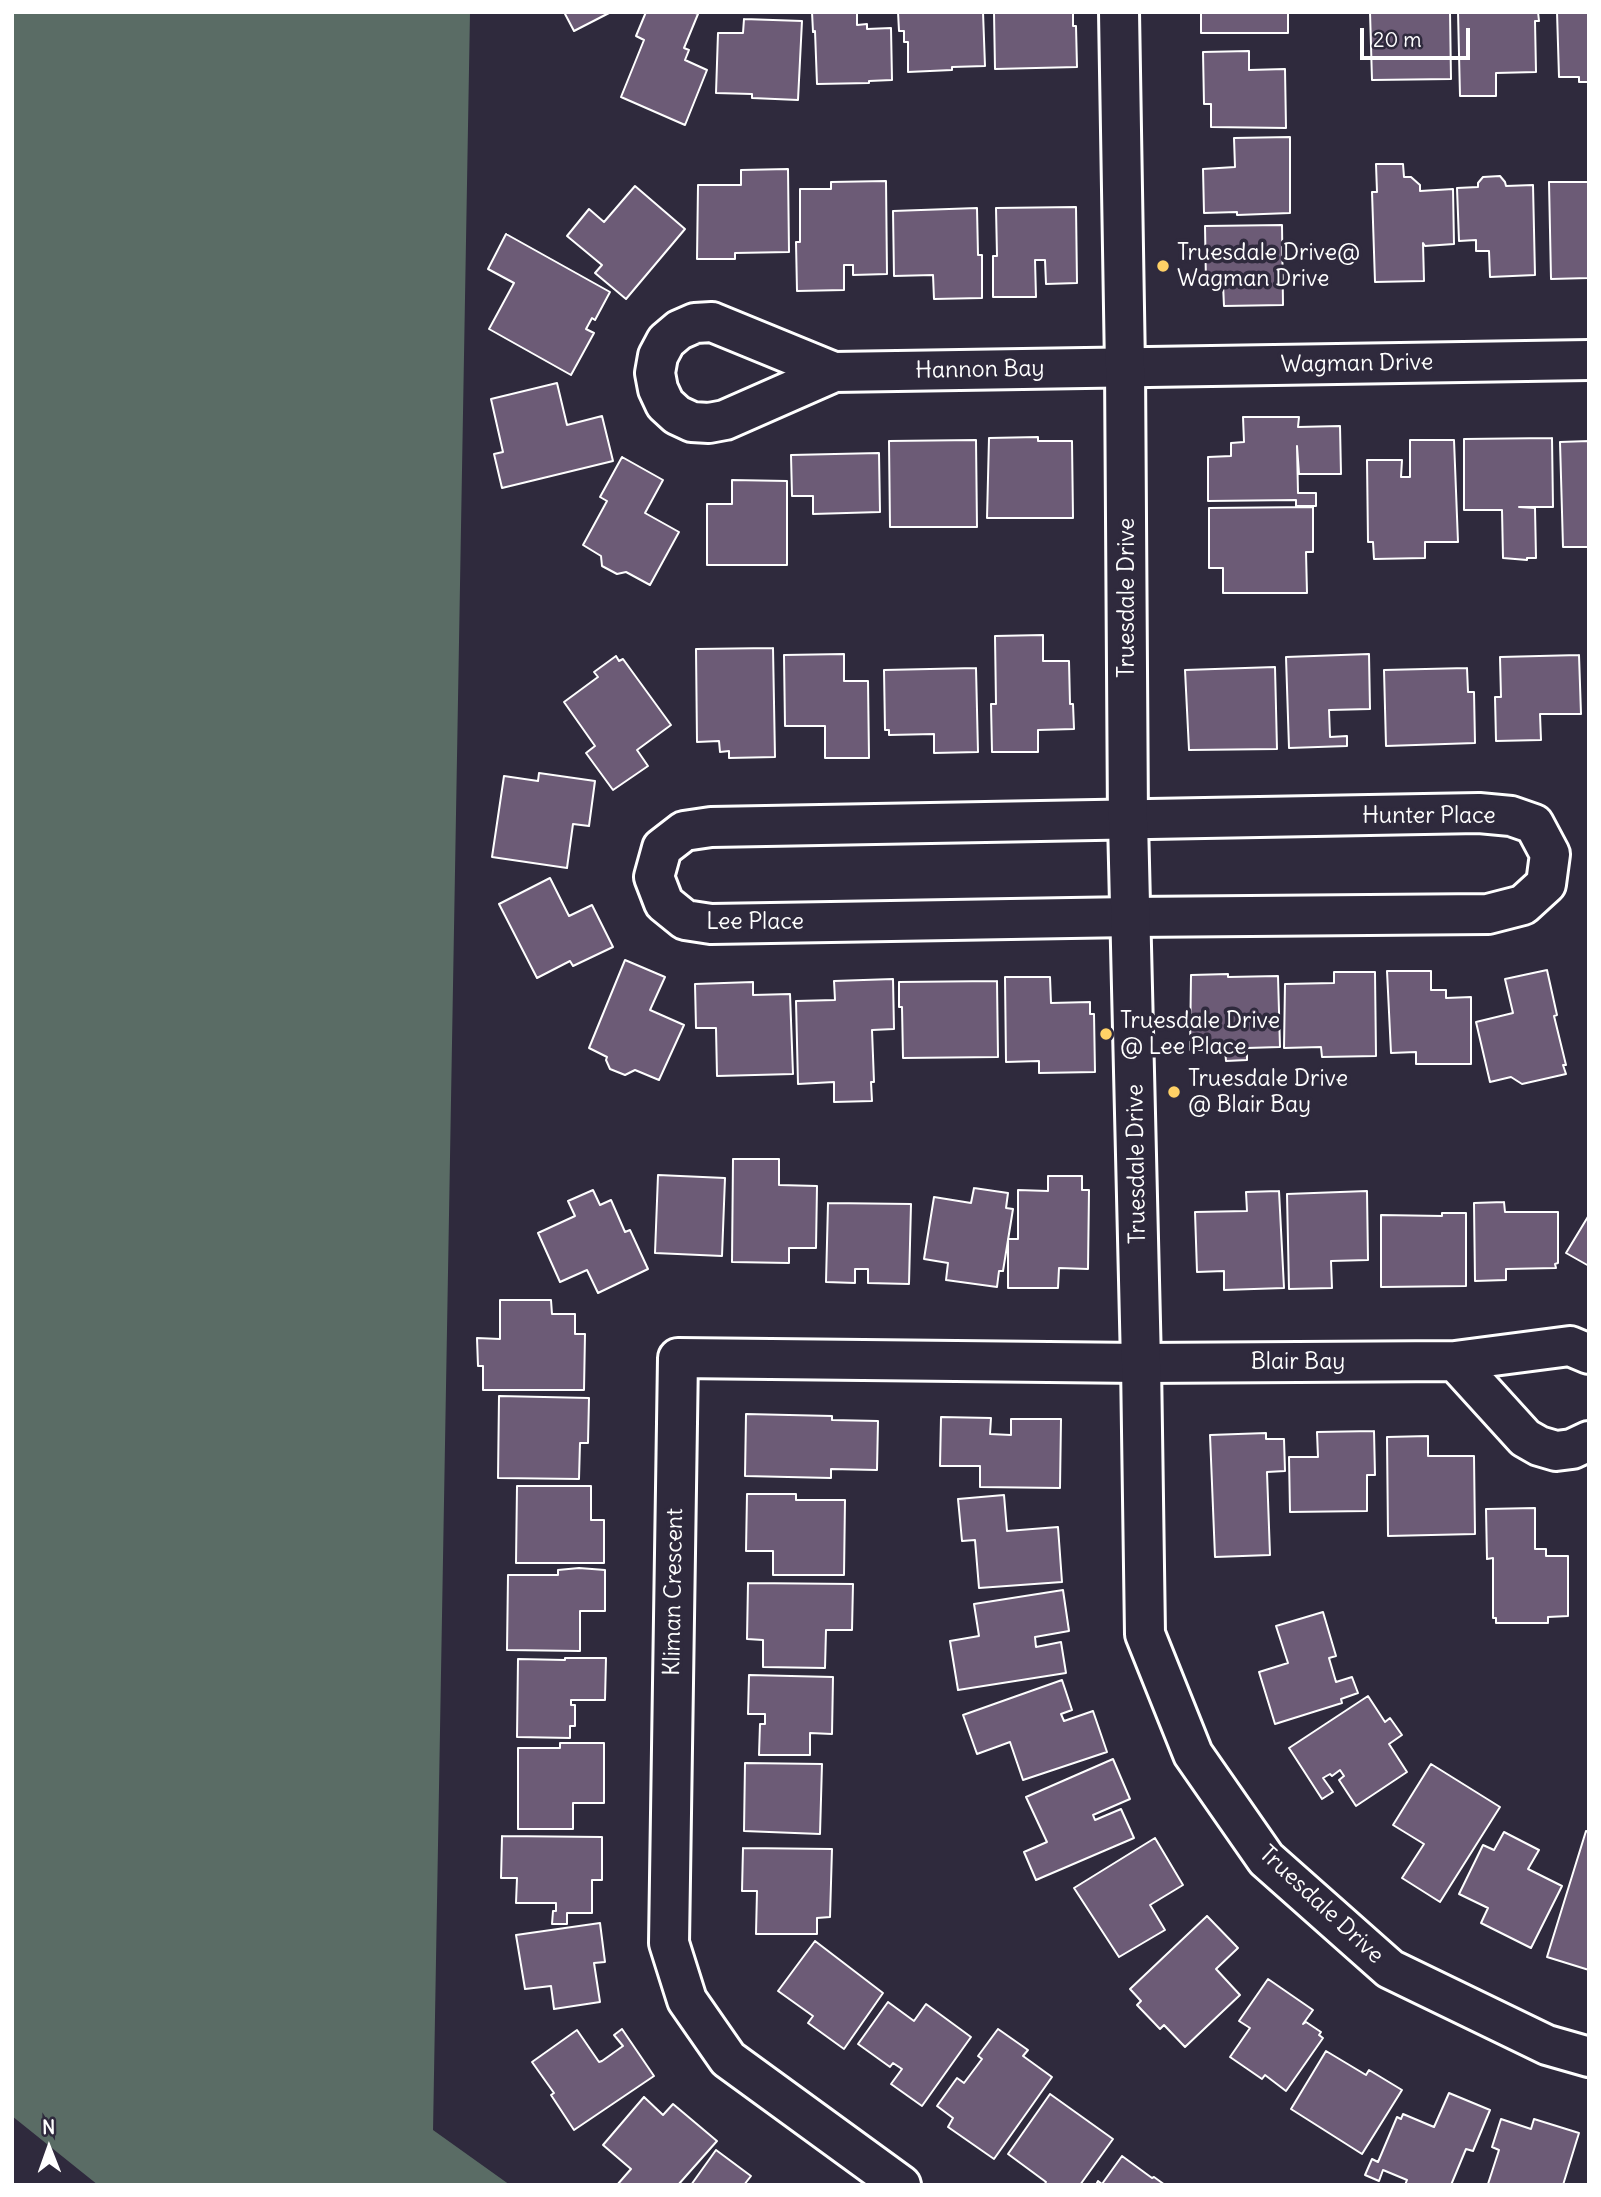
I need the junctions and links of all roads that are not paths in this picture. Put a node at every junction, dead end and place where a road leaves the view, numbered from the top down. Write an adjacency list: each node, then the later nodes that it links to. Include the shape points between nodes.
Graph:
1 (1119, 12): 3 (street, Truesdale Drive)
2 (1589, 360): 3 (street, Wagman Drive)
3 (1125, 367): 4 (street, Hannon Bay); 5 (street, Truesdale Drive)
4 (834, 372)
5 (1128, 821): 6 (street, Truesdale Drive); 6 (street, Hunter Place, via 1479,813 1534,824 1550,854 1546,884 1523,905 1488,914); 6 (street, Lee Place, via 710,827 684,831 662,848 654,877 664,903 685,920 712,924)
6 (1131, 917): 9 (street, Truesdale Drive)
7 (1589, 1354): 8 (street, Blair Bay, via 1570,1346)
8 (1455, 1361): 9 (street, Blair Bay); 10 (street, via 1525,1438 1539,1447 1556,1451)
9 (1141, 1363): 11 (street, Truesdale Drive, via 1145,1634 1193,1754 1266,1859 1390,1969 1547,2045); 12 (street, Kliman Crescent, via 678,1359 668,1942 687,2000 728,2059)
10 (1589, 1441)
11 (1589, 2057)
12 (901, 2185)

